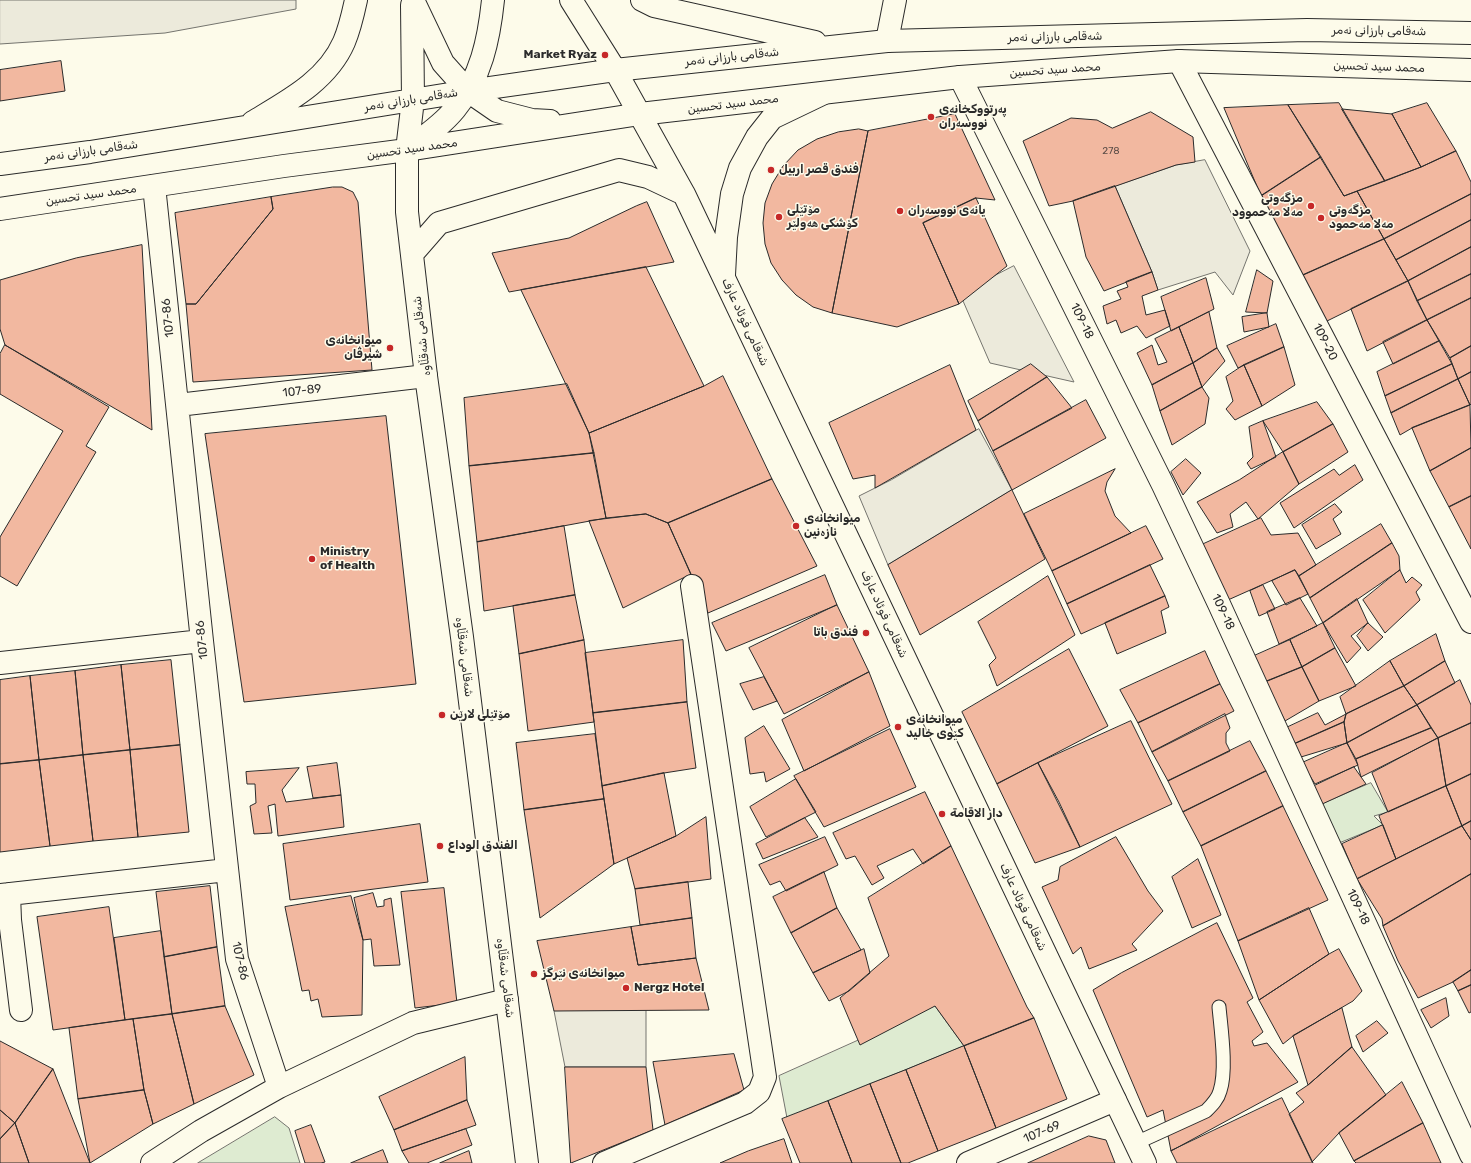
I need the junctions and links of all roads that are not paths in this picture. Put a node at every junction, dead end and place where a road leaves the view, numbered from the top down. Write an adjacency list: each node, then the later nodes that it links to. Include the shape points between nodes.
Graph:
1 (356, 0): 19 (main road, via 344,43 332,62 297,96)
2 (413, 0): 14 (main road, via 443,63); 16 (main road, شەقامی شەقڵاوە)
3 (493, 0): 14 (main road, via 490,30 482,61)
4 (571, 0): 11 (main road, شەقامی فوئاد عارف)
5 (642, 0): 9 (main road, via 661,8)
6 (895, 0): 8 (main road)
7 (1471, 33): 8 (main road, شەقامی بارزانی نەمر, via 1307,30)
8 (887, 41): 9 (main road, شەقامی بارزانی نەمر)
9 (834, 46): 11 (main road, شەقامی بارزانی نەمر)
10 (1179, 61): 12 (main road, محمد سید تحسین); 13 (main road, محمد سید تحسین); 30 (main road, 109-20)
11 (615, 70): 14 (main road, شەقامی بارزانی نەمر); 17 (main road, شەقامی فوئاد عارف)
12 (1471, 70)
13 (960, 76): 15 (main road, محمد سید تحسین); 41 (main road, 109-18, via 1163,485)
14 (468, 91): 16 (main road, شەقامی بارزانی نەمر); 18 (main road, via 497,111 532,120); 20 (main road, via 455,110)
15 (823, 93): 17 (main road, محمد سید تحسین); 26 (main road, via 772,118 757,137 740,168 732,194)
16 (413, 100): 19 (main road, شەقامی بارزانی نەمر); 20 (main road, شەقامی شەقڵاوە)
17 (640, 114): 18 (main road, محمد سید تحسین); 23 (main road, شەقامی فوئاد عارف)
18 (588, 123): 20 (main road, محمد سید تحسین)
19 (243, 128): 21 (main road, شەقامی بارزانی نەمر)
20 (407, 150): 22 (main road, محمد سید تحسین); 25 (main road, شەقامی شەقڵاوە, via 407,212)
21 (0, 164)
22 (154, 186): 24 (main road, محمد سید تحسین); 28 (main road, 107-86)
23 (684, 194): 25 (main road, via 648,177 618,170 439,223); 26 (main road, شەقامی فوئاد عارف)
24 (0, 208)
25 (412, 254): 27 (main road, شەقامی شەقڵاوە)
26 (724, 279): 39 (main road, شەقامی فوئاد عارف)
27 (426, 376): 28 (main road, 107-89); 35 (main road, شەقامی شەقڵاوە)
28 (178, 405): 31 (main road, 107-86)
29 (692, 586): 44 (main road, via 765,1077 759,1092 745,1103)
30 (1471, 622)
31 (202, 641): 32 (main road); 33 (main road, 107-86)
32 (0, 663)
33 (227, 870): 34 (main road); 38 (main road, 107-86, via 237,959)
34 (4, 894): 37 (main road, via 10,920)
35 (507, 1000): 38 (main road, via 413,1023); 43 (main road, شەقامی شەقڵاوە)
36 (1220, 1006): 40 (lane, via 1224,1076 1214,1102 1206,1111)
37 (20, 1010)
38 (279, 1088): 42 (main road, via 201,1130)
39 (1115, 1100): 40 (main road, شەقامی فوئاد عارف); 45 (main road, 107-69)
40 (1136, 1143): 46 (main road, شەقامی فوئاد عارف)
41 (1471, 1155)
42 (152, 1163)
43 (527, 1163)
44 (604, 1163)
45 (968, 1163)
46 (1145, 1163)

